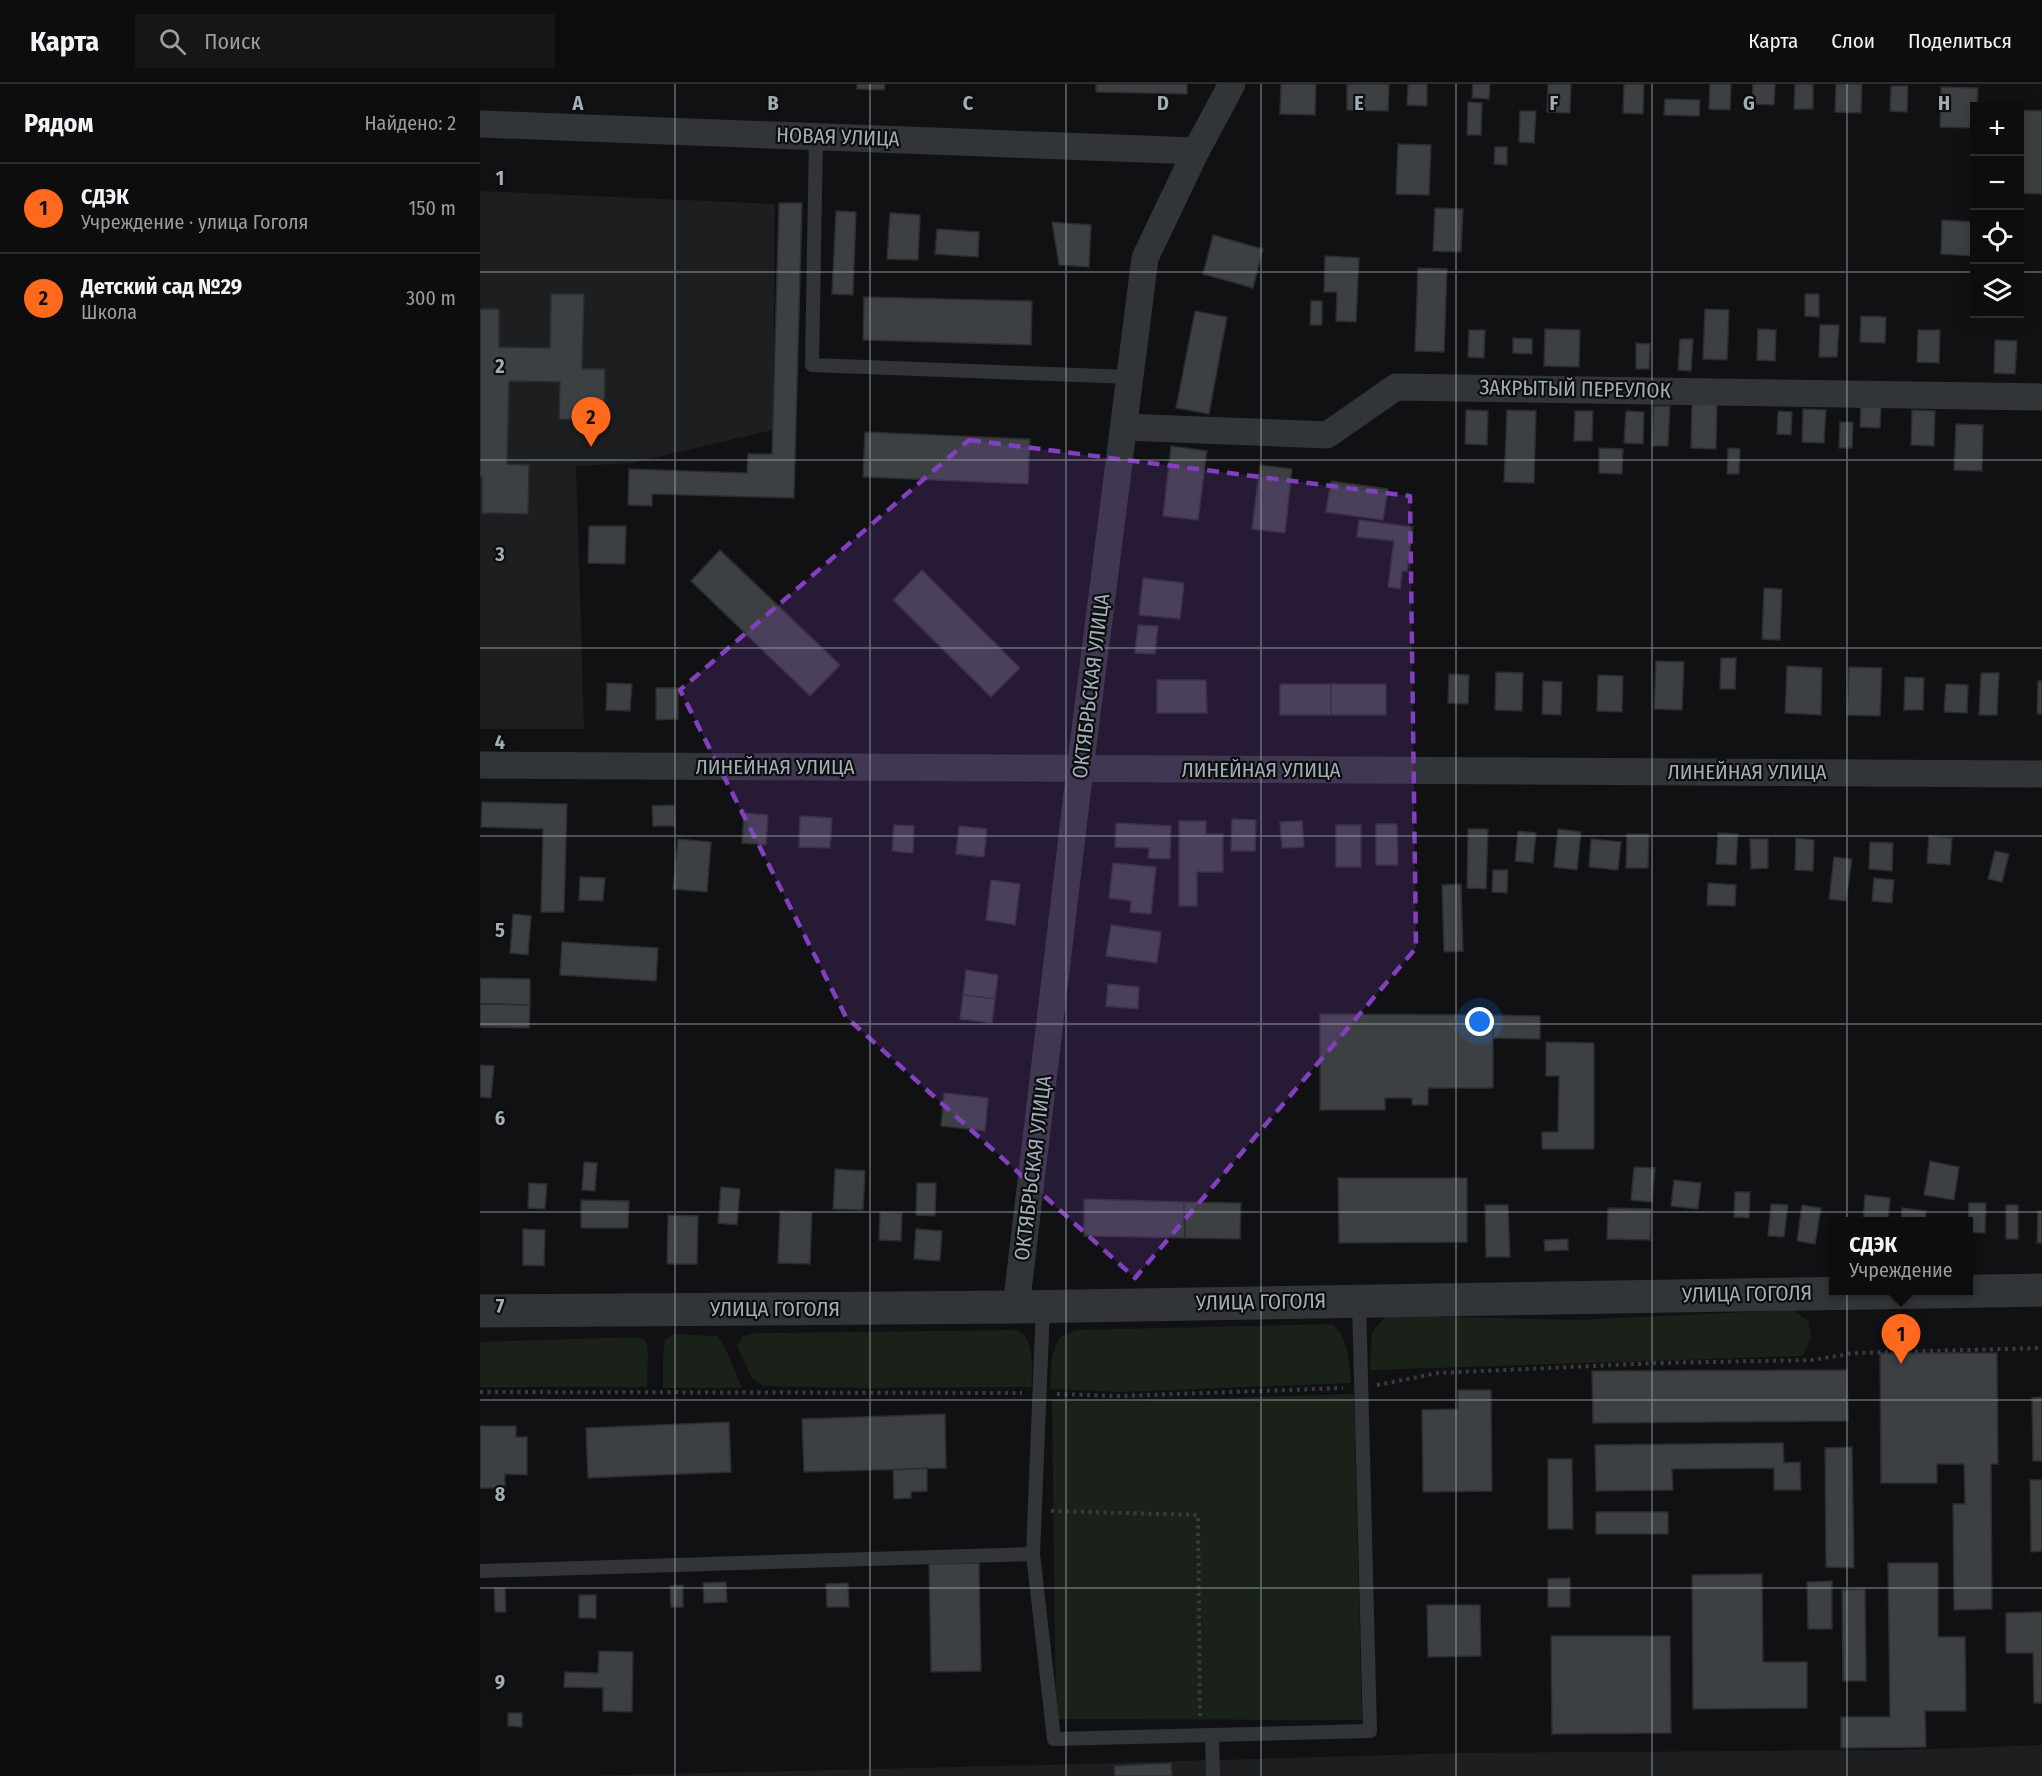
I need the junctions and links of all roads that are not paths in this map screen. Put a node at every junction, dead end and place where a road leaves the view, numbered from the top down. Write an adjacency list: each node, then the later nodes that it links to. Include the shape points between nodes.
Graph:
1 (1232, 84): 4 (street, ОКТЯБРЬСКАЯ УЛИЦА)
2 (480, 124): 3 (street, НОВАЯ УЛИЦА)
3 (816, 137): 4 (street, НОВАЯ УЛИЦА); 5 (lane, via 812,365)
4 (1196, 151): 5 (street, ОКТЯБРЬСКАЯ УЛИЦА, via 1145,258)
5 (1131, 377): 7 (street, ОКТЯБРЬСКАЯ УЛИЦА)
6 (2042, 397): 7 (street, ЗАКРЫТЫЙ ПЕРЕУЛОК, via 1396,387 1327,435)
7 (1124, 427): 9 (street, ОКТЯБРЬСКАЯ УЛИЦА)
8 (480, 765): 9 (street, ЛИНЕЙНАЯ УЛИЦА)
9 (1080, 769): 10 (street, ЛИНЕЙНАЯ УЛИЦА); 15 (street, ОКТЯБРЬСКАЯ УЛИЦА)
10 (2042, 774)
11 (2042, 1290): 12 (street, УЛИЦА ГОГОЛЯ)
12 (1973, 1291)
13 (1829, 1293): 14 (street, УЛИЦА ГОГОЛЯ)
14 (1359, 1300): 15 (street, УЛИЦА ГОГОЛЯ); 19 (lane, via 1370,1731)
15 (1030, 1306): 16 (street, УЛИЦА ГОГОЛЯ); 17 (lane, via 1039,1393)
16 (480, 1311)
17 (1034, 1554): 18 (lane); 19 (lane, via 1054,1739)
18 (480, 1571)
19 (1206, 1735): 20 (lane)
20 (1213, 1776)

